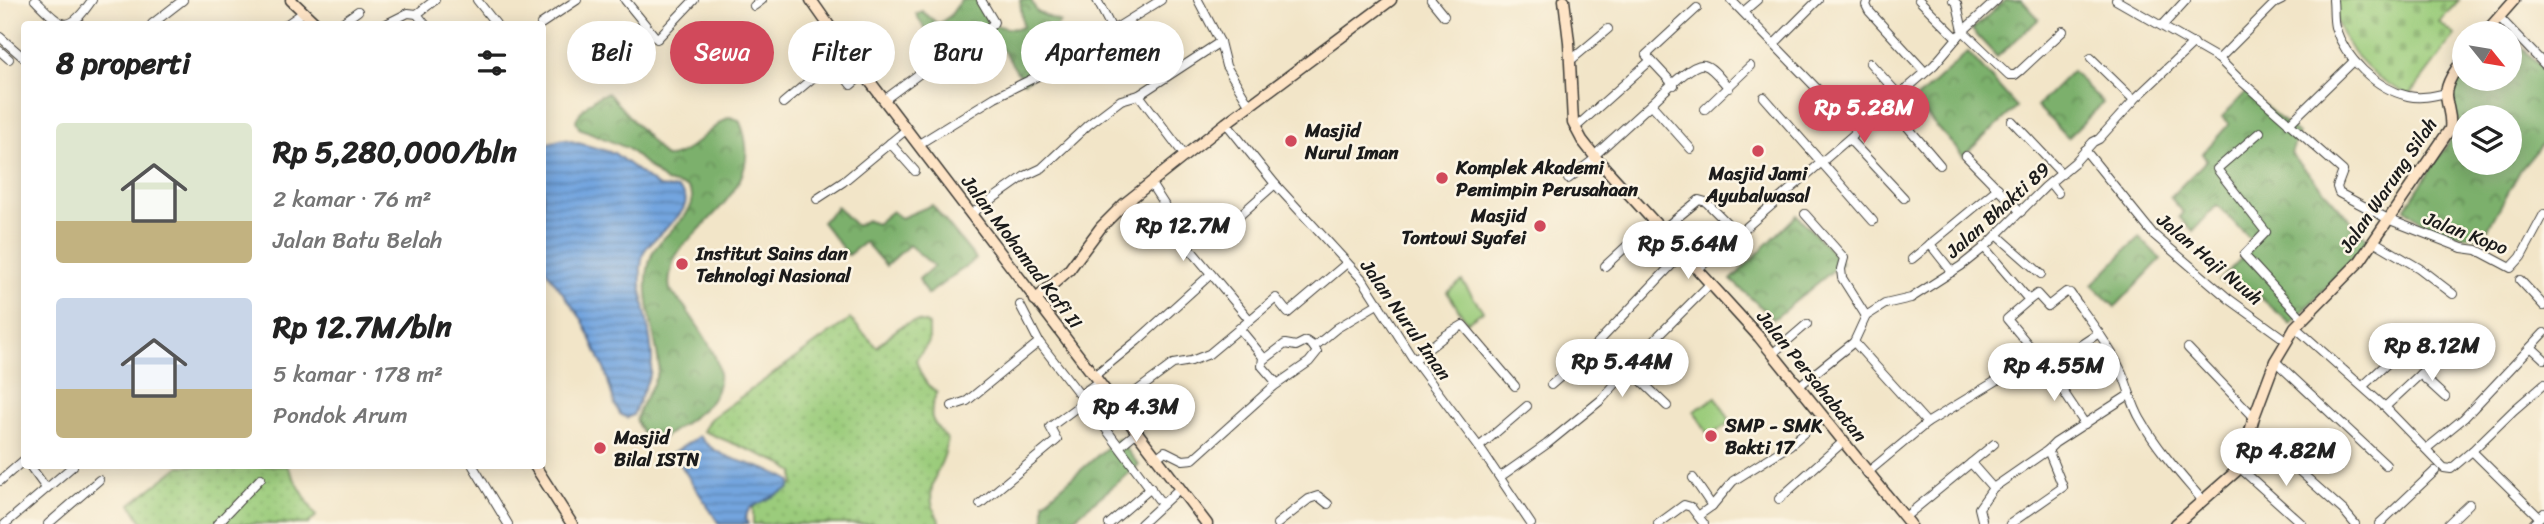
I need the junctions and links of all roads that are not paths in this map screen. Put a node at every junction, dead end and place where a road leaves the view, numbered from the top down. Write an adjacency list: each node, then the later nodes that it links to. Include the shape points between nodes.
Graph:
1 (35, 0): 38 (street)
2 (92, 0): 39 (street)
3 (183, 0): 40 (street)
4 (291, 0): 33 (street)
5 (435, 0): 35 (street)
6 (477, 0): 46 (street)
7 (578, 0): 47 (street)
8 (625, 0): 9 (street, via 657,39)
9 (694, 0)
10 (811, 0): 48 (street, Jalan Mohamad Kafi II)
11 (982, 0): 82 (street, via 992,25)
12 (1097, 0): 49 (street)
13 (1161, 0): 50 (street)
14 (1198, 0): 58 (street)
15 (1391, 0): 87 (street)
16 (1431, 0): 36 (street)
17 (1564, 0): 65 (street, Jalan Persahabatan)
18 (1731, 0): 34 (street)
19 (1757, 0): 34 (street)
20 (1818, 0): 57 (street)
21 (1868, 0): 71 (street, via 1866,7)
22 (1919, 0): 55 (street)
23 (1997, 0): 55 (street)
24 (2116, 0): 30 (street)
25 (2186, 0): 52 (street)
26 (2282, 0): 63 (street)
27 (2333, 0): 67 (street, via 2335,27)
28 (2514, 0): 37 (street)
29 (1957, 1): 55 (street)
30 (2128, 2): 52 (street)
31 (1697, 8): 66 (street, via 1646,53)
32 (358, 11): 43 (street)
33 (304, 12): 41 (street); 42 (street)
34 (1743, 12): 57 (street)
35 (417, 14): 44 (street); 45 (street)
36 (1444, 16)
37 (2499, 17): 51 (street); 69 (street)
38 (59, 21)
39 (77, 21)
40 (156, 21)
41 (291, 21)
42 (313, 21)
43 (344, 21)
44 (392, 21)
45 (423, 21)
46 (494, 21)
47 (546, 21)
48 (822, 21)
49 (1108, 21)
50 (1127, 21)
51 (2496, 21)
52 (2163, 25): 59 (street)
53 (1608, 29): 65 (street)
54 (2063, 31): 55 (street, via 2012,76)
55 (1960, 34): 71 (street)
56 (0, 37): 61 (street)
57 (1777, 41): 93 (street)
58 (1220, 42): 79 (street); 87 (street, via 1226,66)
59 (2194, 43): 63 (street); 83 (street)
60 (0, 51): 64 (street)
61 (21, 55)
62 (2091, 58): 83 (street)
63 (2219, 59): 91 (street)
64 (9, 60)
65 (1570, 61): 92 (street, Jalan Persahabatan)
66 (1650, 61): 76 (street); 92 (street)
67 (2354, 61): 78 (street, via 2378,83 2403,95); 91 (street)
68 (1870, 63): 80 (street)
69 (2544, 64)
70 (1749, 66): 77 (street)
71 (1925, 72): 80 (street)
72 (2452, 78): 78 (street)
73 (807, 84): 84 (street)
74 (867, 84): 82 (street, Jalan Mohamad Kafi II)
75 (1022, 84): 99 (street, via 995,97)
76 (1674, 85): 77 (street, via 1702,64); 85 (street)
77 (1729, 88): 88 (street)
78 (2446, 93): 120 (street, Jalan Warung Silah, via 2450,129)
79 (1139, 95): 101 (street); 116 (street, via 1121,100 1042,168)
80 (1899, 95): 86 (street)
81 (1764, 97): 104 (street)
82 (884, 100): 94 (street, Jalan Mohamad Kafi II)
83 (2134, 100): 100 (street)
84 (783, 103)
85 (1651, 104): 98 (street); 103 (street)
86 (1888, 104): 93 (street); 105 (street)
87 (1250, 106): 90 (street)
88 (1705, 109)
89 (2012, 121): 106 (street)
90 (1226, 123): 101 (street); 110 (street, Jalan Nurul Iman)
91 (2288, 124): 120 (street, via 2343,171 2339,193)
92 (1575, 128): 103 (street, Jalan Persahabatan)
93 (1857, 130): 96 (street)
94 (906, 131): 97 (street); 99 (street, Jalan Mohamad Kafi II)
95 (2260, 132): 146 (street, via 2217,169 2266,232 2244,255)
96 (1849, 139): 104 (street); 113 (street)
97 (892, 141): 99 (street, via 912,166); 114 (street)
98 (1691, 149)
99 (922, 150): 116 (street, Jalan Mohamad Kafi II)
100 (2085, 150): 106 (street, Jalan Bhakti 89); 153 (street, Jalan Haji Nuuh, via 2153,234)
101 (1185, 156): 109 (street)
102 (1966, 156): 111 (street)
103 (1595, 157): 107 (street); 121 (street, Jalan Persahabatan)
104 (1821, 162): 119 (street); 122 (street)
105 (1940, 165)
106 (2062, 174): 108 (street, Jalan Bhakti 89)
107 (1568, 179)
108 (2050, 183): 112 (street); 115 (street, Jalan Bhakti 89)
109 (1151, 184): 134 (street, via 1181,238); 139 (street, via 1124,204 1069,270)
110 (1275, 184): 124 (street); 130 (street, Jalan Nurul Iman)
111 (1998, 188): 115 (street); 126 (street)
112 (2058, 193)
113 (1904, 198)
114 (817, 199)
115 (2021, 212): 123 (street, Jalan Bhakti 89)
116 (971, 214): 139 (street, Jalan Mohamad Kafi II)
117 (1805, 214): 144 (street, via 1844,258 1842,278)
118 (2543, 216): 120 (street, Jalan Kopo, via 2511,268 2477,250)
119 (1873, 220)
120 (2390, 220): 125 (street, Jalan Warung Silah)
121 (1658, 225): 122 (street, via 1703,201); 128 (street, Jalan Persahabatan); 131 (street)
122 (1738, 234): 132 (street)
123 (1997, 235): 127 (street, Jalan Bhakti 89); 135 (street)
124 (1212, 240)
125 (2375, 242): 138 (street); 146 (street, Jalan Warung Silah)
126 (1930, 244): 129 (street); 133 (street)
127 (1984, 247): 133 (street, Jalan Bhakti 89); 140 (street)
128 (1683, 253): 132 (street, Jalan Persahabatan); 170 (street, via 1587,354)
129 (1912, 259)
130 (1347, 263): 141 (street, Jalan Nurul Iman); 145 (street, via 1288,313 1276,298)
131 (1605, 266)
132 (1698, 269): 137 (street, Jalan Persahabatan)
133 (1952, 272): 144 (street, Jalan Bhakti 89, via 1911,298 1885,304)
134 (1211, 274): 145 (street); 168 (street)
135 (2041, 274)
136 (2520, 280): 143 (street)
137 (1711, 283): 160 (street, Jalan Persahabatan); 166 (street)
138 (2453, 294)
139 (1035, 300): 168 (street, Jalan Mohamad Kafi II)
140 (2029, 300): 150 (street, via 2037,295 2048,306 2068,291); 159 (street, via 2007,319)
141 (1379, 303): 156 (street); 163 (street, Jalan Nurul Iman)
142 (1020, 305): 154 (street)
143 (2544, 306)
144 (1866, 316): 155 (street)
145 (1249, 319): 148 (street)
146 (2299, 323): 153 (street, Jalan Warung Silah); 173 (street)
147 (1807, 324): 160 (street)
148 (1239, 328): 162 (street); 178 (street, via 1209,354 1172,364)
149 (2426, 328): 173 (street)
150 (2099, 333): 165 (street); 175 (street)
151 (2544, 333): 157 (street)
152 (2460, 337): 167 (street)
153 (2287, 341): 164 (street, Jalan Warung Silah)
154 (1039, 342): 177 (street); 179 (street, via 967,401)
155 (1854, 342): 172 (street); 185 (street)
156 (1314, 347): 162 (street, via 1306,341 1296,346 1285,344); 174 (street, via 1313,359)
157 (2531, 347): 161 (street); 193 (street, via 2465,418)
158 (2188, 348): 184 (street)
159 (2034, 351): 165 (street); 185 (street, via 2001,378)
160 (1772, 354): 172 (street, Jalan Persahabatan)
161 (2544, 359)
162 (1264, 360): 174 (street, via 1262,366 1275,381)
163 (1414, 360): 171 (street, via 1463,325); 192 (street, Jalan Nurul Iman)
164 (2275, 362): 184 (street, Jalan Warung Silah); 199 (street)
165 (2047, 367): 186 (street)
166 (1628, 368): 181 (street); 207 (street, via 1601,400)
167 (2420, 374): 176 (street); 182 (street)
168 (1096, 383): 177 (street); 177 (street); 178 (street, Jalan Mohamad Kafi II)
169 (2544, 384): 195 (street)
170 (1551, 385)
171 (1515, 386)
172 (1799, 386): 183 (street, Jalan Persahabatan)
173 (2363, 386): 182 (street)
174 (1273, 387): 196 (street, via 1193,459 1185,461 1165,451)
175 (2129, 395): 186 (street); 217 (street, via 2158,447)
176 (2445, 397)
177 (1086, 398): 191 (street); 218 (street, via 1050,427 1057,440)
178 (1118, 405): 187 (street, Jalan Mohamad Kafi II)
179 (952, 406)
180 (1527, 406): 192 (street)
181 (1667, 406)
182 (2385, 407): 193 (street)
183 (1822, 417): 189 (street, Jalan Persahabatan); 221 (street, via 1733,481)
184 (2254, 417): 188 (street, Jalan Warung Silah)
185 (1927, 423): 206 (street)
186 (2085, 424): 194 (street)
187 (1134, 435): 191 (street); 196 (street, Jalan Mohamad Kafi II)
188 (2249, 435): 200 (street, Jalan Warung Silah); 241 (street, via 2267,442)
189 (1843, 442): 206 (street, Jalan Persahabatan); 216 (street)
190 (1994, 444): 198 (street)
191 (1122, 445): 213 (street)
192 (1479, 447): 207 (street, Jalan Nurul Iman)
193 (2426, 449): 195 (street, via 2448,470)
194 (2048, 450): 214 (street); 238 (street, via 2063,487)
195 (2472, 452): 223 (street)
196 (1156, 458): 215 (street, Jalan Mohamad Kafi II)
197 (21, 463): 211 (street)
198 (1970, 463): 214 (street); 224 (street)
199 (2386, 465)
200 (2240, 468): 217 (street); 240 (street)
201 (32, 469): 212 (street)
202 (69, 469): 212 (street)
203 (475, 469): 229 (street)
204 (537, 469): 230 (street)
205 (2435, 471): 242 (street)
206 (1867, 473): 224 (street, Jalan Persahabatan)
207 (1500, 477): 235 (street, Jalan Nurul Iman)
208 (261, 478): 228 (street)
209 (1693, 478): 221 (street)
210 (99, 480): 227 (street)
211 (0, 481)
212 (46, 488): 226 (street)
213 (1151, 488): 215 (street); 231 (street)
214 (1993, 488): 225 (street, via 1979,508)
215 (1170, 498): 232 (street); 233 (street, Jalan Mohamad Kafi II)
216 (1779, 499)
217 (2203, 501): 239 (street)
218 (980, 504)
219 (1328, 504): 234 (street, via 1318,496 1309,499)
220 (2469, 504): 243 (street)
221 (1712, 506): 222 (street)
222 (1698, 516): 236 (street, via 1684,505); 237 (street)
223 (2539, 518)
224 (1907, 520)
225 (1981, 523)
226 (5, 524)
227 (48, 524)
228 (217, 524)
229 (508, 524)
230 (572, 524)
231 (1109, 524)
232 (1141, 524)
233 (1207, 524)
234 (1277, 524)
235 (1531, 524)
236 (1658, 524)
237 (1704, 524)
238 (2010, 524)
239 (2176, 524)
240 (2302, 524)
241 (2354, 524)
242 (2379, 524)
243 (2448, 524)

